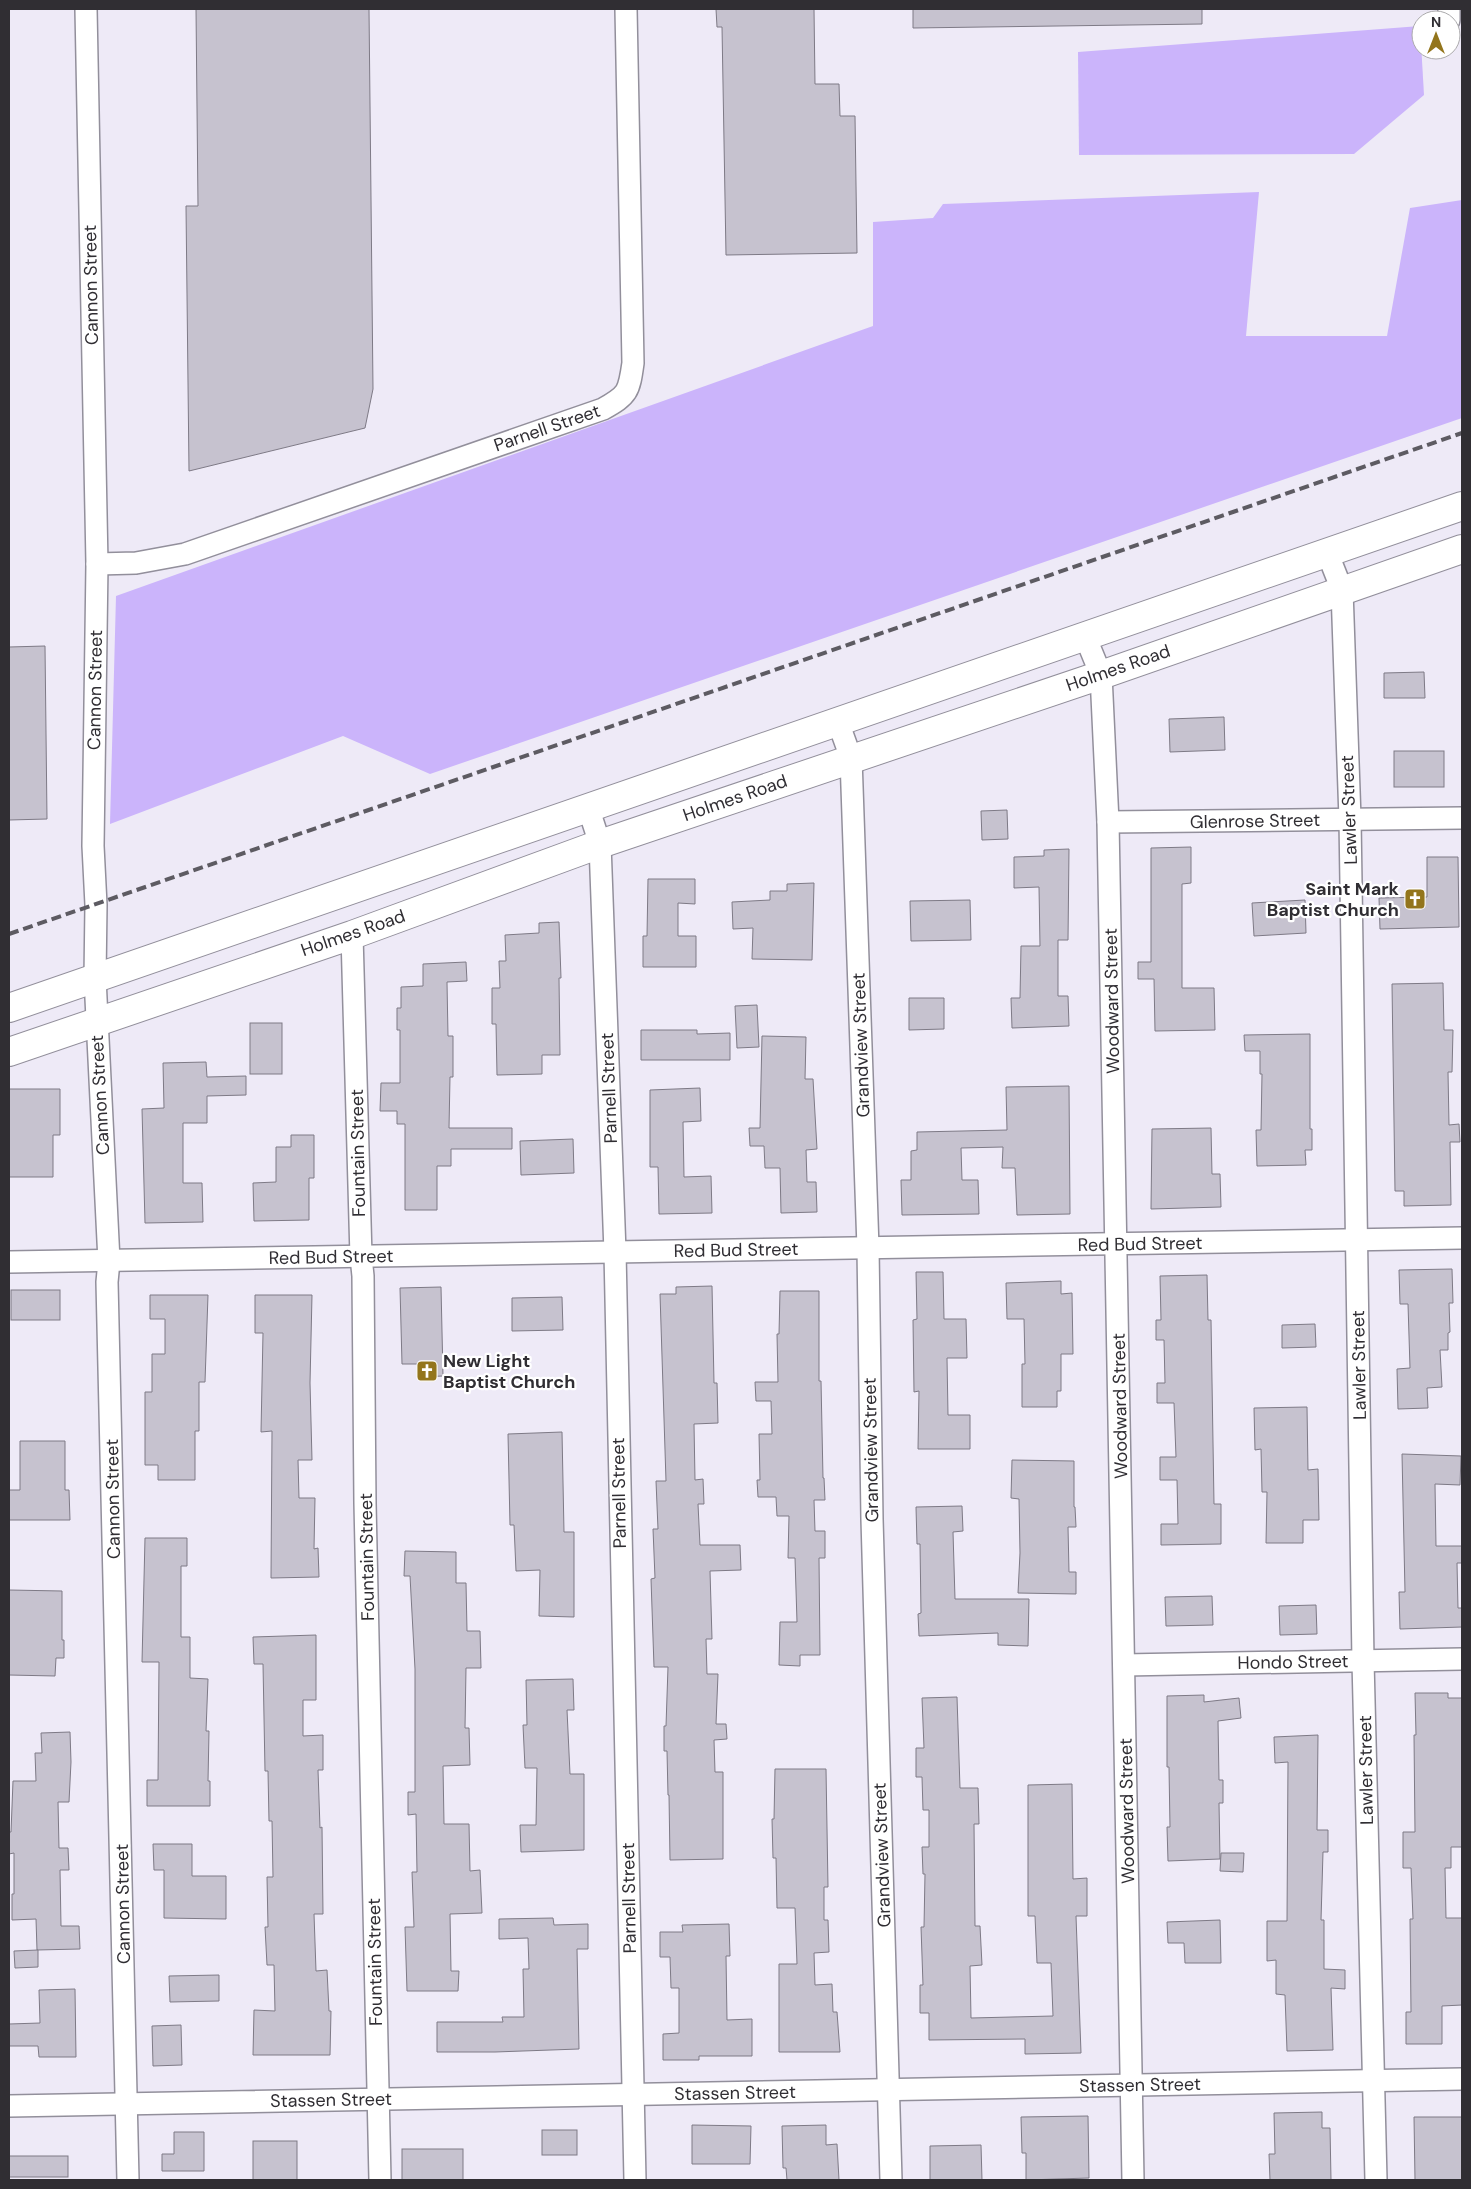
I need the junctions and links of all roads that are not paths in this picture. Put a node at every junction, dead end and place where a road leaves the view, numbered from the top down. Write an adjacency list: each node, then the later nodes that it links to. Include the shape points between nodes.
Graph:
1 (86, 9): 6 (street, Cannon Street)
2 (626, 9): 6 (street, Parnell Street, via 633,363 630,384 623,398 603,409 185,554 136,563)
3 (1462, 506): 5 (main road)
4 (1462, 549): 7 (main road, Holmes Road)
5 (1327, 552): 7 (street, Lawler Street); 8 (main road)
6 (96, 564): 18 (street, Cannon Street)
7 (1342, 590): 9 (main road, Holmes Road); 14 (street, Lawler Street)
8 (1085, 636): 9 (street, Woodward Street); 10 (main road)
9 (1101, 675): 11 (main road, Holmes Road); 15 (street, Woodward Street)
10 (838, 722): 11 (street, Grandview Street); 12 (main road)
11 (851, 758): 16 (main road, Holmes Road); 25 (street, Grandview Street)
12 (588, 807): 16 (street, Parnell Street); 18 (main road)
13 (1462, 818): 14 (street, Glenrose Street)
14 (1350, 819): 15 (street, Glenrose Street); 23 (street, Lawler Street)
15 (1108, 822): 24 (street, Woodward Street)
16 (600, 844): 17 (main road, Holmes Road); 26 (street, Parnell Street)
17 (352, 934): 20 (main road, Holmes Road); 27 (street, Fountain Street)
18 (95, 978): 19 (main road); 20 (street, Cannon Street)
19 (9, 1008)
20 (96, 1020): 21 (main road, Holmes Road); 28 (street, Cannon Street)
21 (9, 1052)
22 (1462, 1238): 23 (street, Red Bud Street)
23 (1357, 1240): 24 (street, Red Bud Street); 31 (street, Lawler Street)
24 (1117, 1244): 25 (street, Red Bud Street); 32 (street, Woodward Street)
25 (868, 1248): 26 (street, Red Bud Street); 36 (street, Grandview Street, via 872,1519)
26 (615, 1252): 27 (street, Red Bud Street); 37 (street, Parnell Street)
27 (361, 1257): 28 (street, Red Bud Street); 38 (street, Fountain Street)
28 (109, 1261): 29 (street, Red Bud Street); 39 (street, Cannon Street)
29 (9, 1262)
30 (1462, 1659): 31 (street, Hondo Street)
31 (1363, 1661): 32 (street, Hondo Street); 34 (street, Lawler Street)
32 (1124, 1665): 35 (street, Woodward Street)
33 (1462, 2080): 34 (street, Stassen Street)
34 (1373, 2081): 35 (street, Stassen Street); 46 (street, Lawler Street)
35 (1132, 2086): 36 (street, Stassen Street); 45 (street, Woodward Street)
36 (889, 2090): 37 (street, Stassen Street); 44 (street, Grandview Street)
37 (634, 2095): 38 (street, Stassen Street); 43 (street, Parnell Street)
38 (378, 2099): 39 (street, Stassen Street); 42 (street, Fountain Street)
39 (127, 2104): 40 (street, Stassen Street); 41 (street, Cannon Street)
40 (9, 2106)
41 (128, 2180)
42 (380, 2180)
43 (635, 2180)
44 (891, 2180)
45 (1133, 2180)
46 (1376, 2180)

